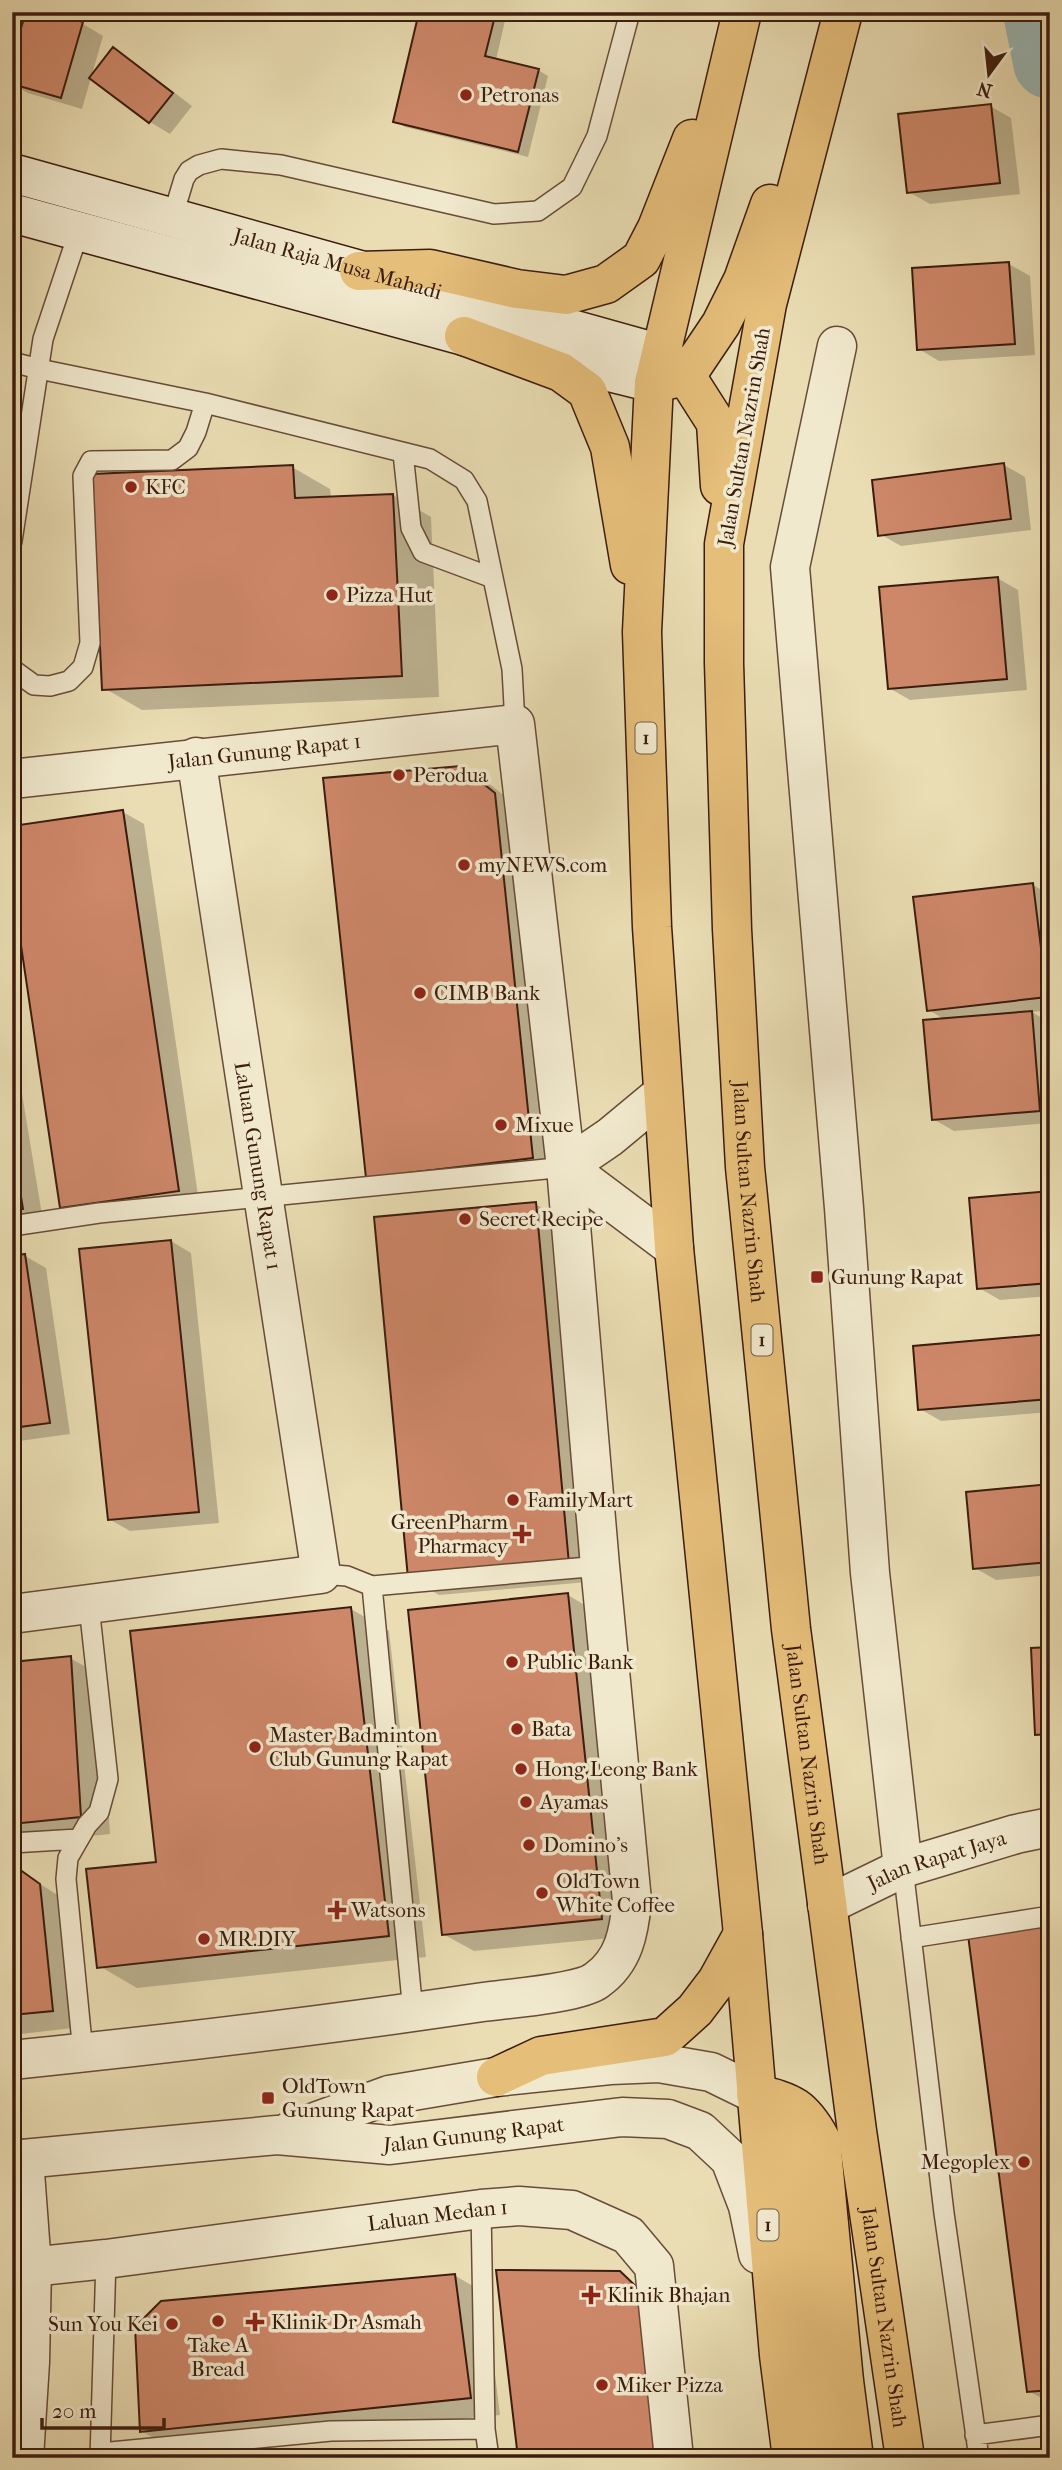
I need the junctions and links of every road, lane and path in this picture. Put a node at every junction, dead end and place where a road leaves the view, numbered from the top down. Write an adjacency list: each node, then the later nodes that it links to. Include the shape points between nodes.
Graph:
1 (630, 12): 7 (lane, via 597,136 572,187 538,211 494,214 281,165 221,159 200,165 184,179)
2 (742, 12): 8 (highway, via 652,238 641,259 606,284 566,295 430,269); 13 (highway, 1)
3 (840, 12): 13 (highway, via 743,281 721,324); 17 (highway, Jalan Sultan Nazrin Shah / 1, via 767,304)
4 (12, 173): 7 (street, Jalan Raja Musa Mahadi)
5 (12, 213): 6 (street, Jalan Raja Musa Mahadi)
6 (79, 231): 7 (street, Jalan Raja Musa Mahadi); 12 (lane, via 43,339)
7 (168, 236): 8 (street, Jalan Raja Musa Mahadi); 9 (street, Jalan Raja Musa Mahadi)
8 (359, 271): 13 (street, Jalan Raja Musa Mahadi)
9 (464, 336): 13 (street, Jalan Raja Musa Mahadi); 19 (highway, via 561,372 587,391 610,447)
10 (837, 346): 37 (street, via 790,567 870,1573)
11 (12, 362): 12 (lane)
12 (39, 369): 14 (lane); 16 (lane)
13 (667, 371): 17 (highway, via 716,423); 19 (highway, 1)
14 (205, 403): 15 (lane); 20 (lane, via 188,447 172,460 91,461 83,476 90,643 82,667 69,681 50,686 34,685)
15 (403, 453): 18 (lane, via 430,460 464,480 477,501); 18 (lane, via 411,528 423,552)
16 (12, 541)
17 (724, 544): 38 (highway, Jalan Sultan Nazrin Shah / 1, via 732,929 745,1167 791,1629)
18 (493, 578): 21 (lane, via 512,669)
19 (642, 632): 24 (highway, 1)
20 (12, 669)
21 (514, 724): 22 (street, Jalan Gunung Rapat 1); 25 (street)
22 (196, 757): 23 (street, Jalan Gunung Rapat 1); 26 (street, Laluan Gunung Rapat 1)
23 (12, 779)
24 (663, 1093): 25 (street); 28 (highway, 1)
25 (566, 1167): 26 (lane); 28 (street); 29 (street)
26 (263, 1197): 27 (lane); 30 (street, Laluan Gunung Rapat 1)
27 (12, 1226)
28 (674, 1248): 40 (highway, 1)
29 (600, 1566): 31 (lane); 42 (street, via 632,1900 628,1935 615,1964 595,1982)
30 (321, 1574): 31 (lane, via 347,1576); 32 (street)
31 (372, 1586): 42 (lane)
32 (89, 1605): 33 (street); 35 (lane, via 108,1779 100,1812)
33 (12, 1614)
34 (1050, 1827): 37 (street, Jalan Rapat Jaya)
35 (78, 1839): 36 (lane); 43 (lane, via 68,1858 66,1879)
36 (12, 1843)
37 (903, 1868): 38 (street, Jalan Rapat Jaya); 41 (lane)
38 (827, 1905): 63 (highway, Jalan Sultan Nazrin Shah / 1)
39 (1050, 1916): 41 (lane)
40 (743, 1934): 45 (highway, via 695,2010 665,2036 541,2056); 46 (highway, 1)
41 (911, 1938): 55 (lane)
42 (413, 2012): 43 (street)
43 (83, 2053): 44 (street)
44 (12, 2060)
45 (496, 2077): 46 (street, Jalan Gunung Rapat, via 659,2063 711,2072); 47 (street, Jalan Gunung Rapat, via 389,2095)
46 (756, 2094): 52 (highway, 1); 61 (highway, via 788,2160); 62 (highway, via 785,2100 809,2118 821,2140)
47 (277, 2135): 48 (street, Jalan Gunung Rapat); 52 (street, Jalan Gunung Rapat, via 390,2145 622,2117 668,2119 701,2131 730,2159 748,2206)
48 (18, 2160): 51 (street)
49 (481, 2209): 50 (street, Laluan Medan 1); 54 (lane); 59 (street, Laluan Medan 1, via 572,2210 628,2235 654,2266)
50 (106, 2259): 51 (street, Laluan Medan 1); 56 (lane)
51 (22, 2268): 57 (street, via 30,2362)
52 (779, 2355): 60 (highway, 1)
53 (1050, 2425): 55 (lane)
54 (485, 2429): 56 (lane, via 331,2431); 58 (lane)
55 (975, 2435): 64 (lane)
56 (100, 2456)
57 (24, 2458)
58 (489, 2458)
59 (674, 2458)
60 (792, 2458)
61 (825, 2458)
62 (854, 2458)
63 (905, 2458)
64 (979, 2458)

